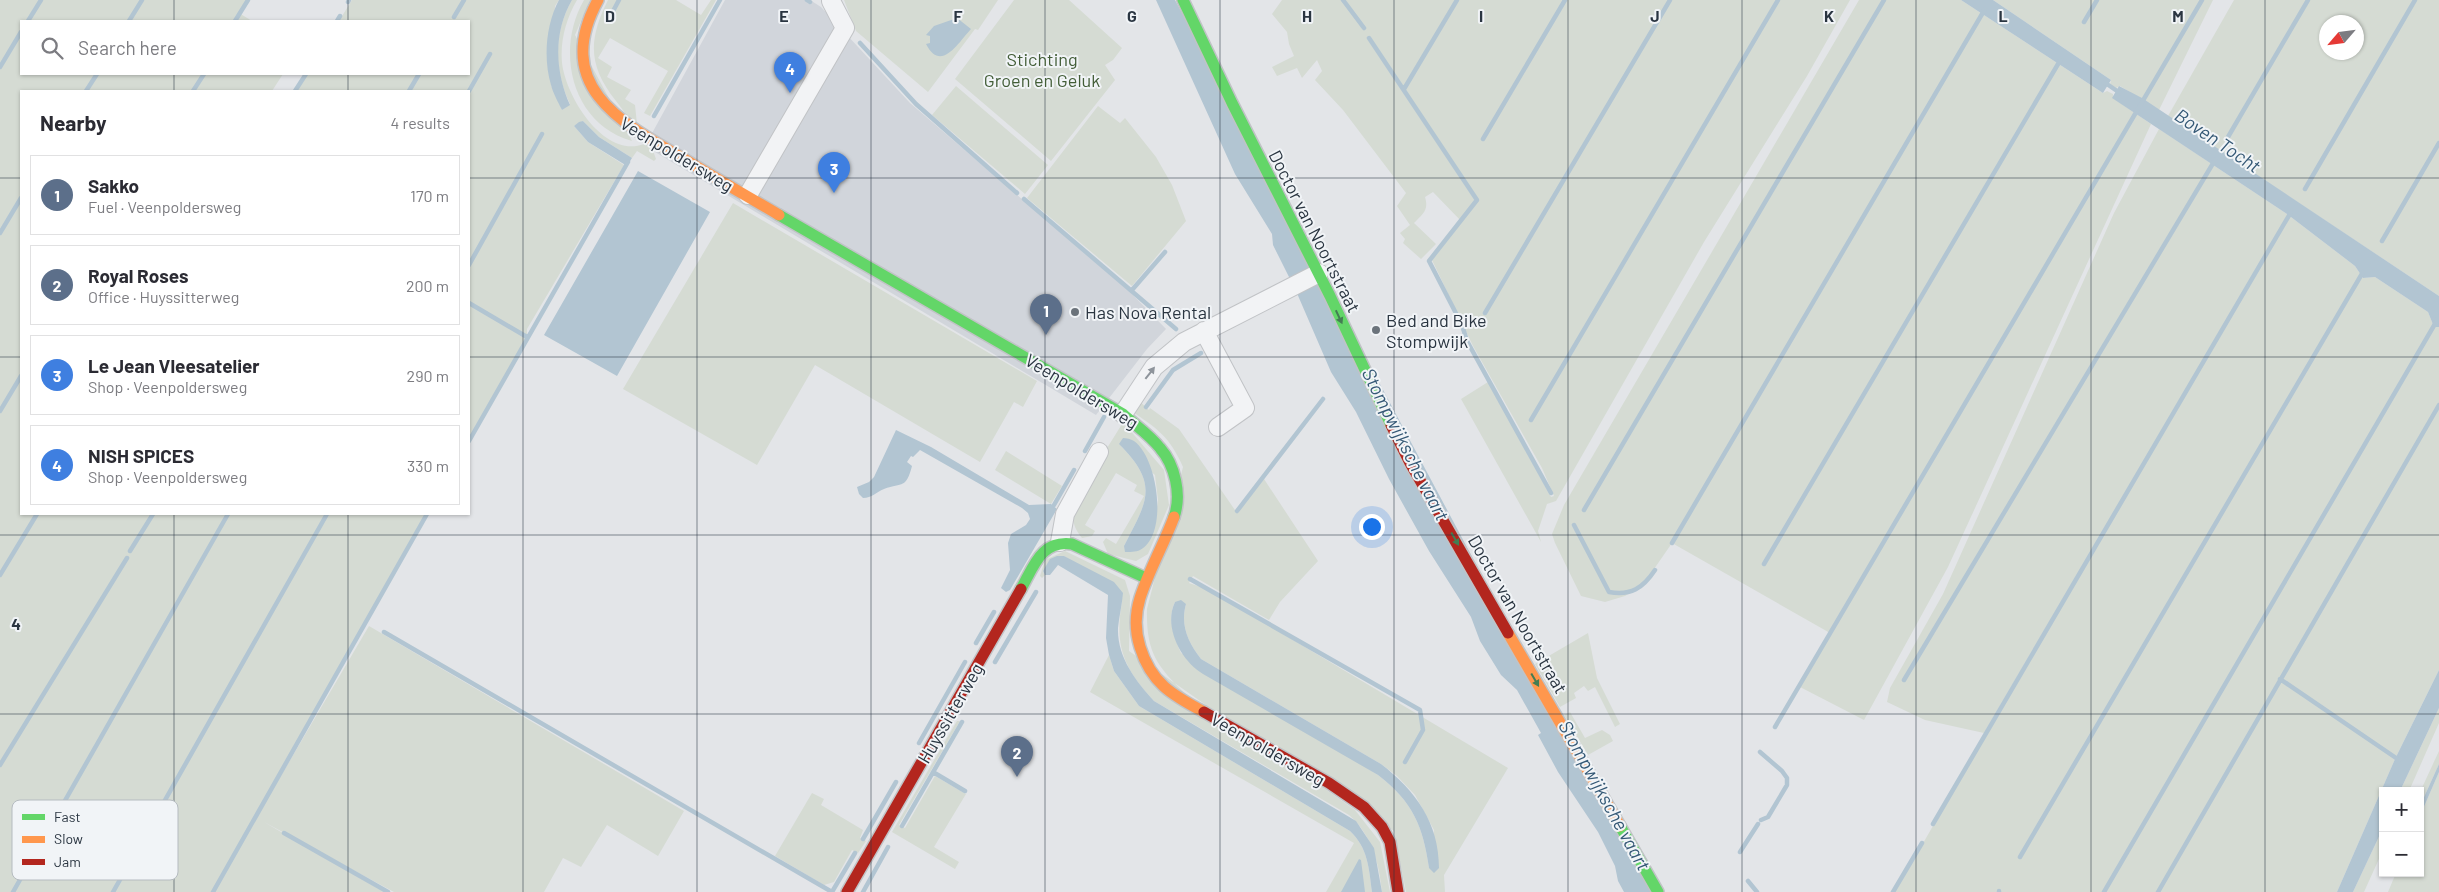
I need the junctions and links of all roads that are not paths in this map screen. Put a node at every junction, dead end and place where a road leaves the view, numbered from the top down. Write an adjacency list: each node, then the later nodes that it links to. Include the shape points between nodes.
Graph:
1 (598, 0): 4 (street, Veenpoldersweg, via 585,27 584,56 589,82 597,97 626,125)
2 (1184, 0): 5 (street, Doctor van Noortstraat)
3 (831, 1): 4 (street, Veenpoldersweg, via 844,28)
4 (748, 195): 7 (street, Veenpoldersweg)
5 (1315, 274): 6 (street); 14 (street, Doctor van Noortstraat, one-way to 14, via 1410,463)
6 (1204, 331): 7 (street, one-way to 6, via 1154,367 1184,342); 8 (street, via 1245,408)
7 (1123, 414): 11 (street, Veenpoldersweg, via 1144,428 1166,453 1177,482 1176,518)
8 (1218, 427)
9 (1099, 452): 10 (street, via 1065,514)
10 (1060, 542): 11 (street, via 1072,544); 12 (street, Huyssitterweg, via 1050,545 1042,553 1028,576)
11 (1146, 578): 13 (street, Veenpoldersweg, via 1136,612 1136,636 1146,666 1170,694 1320,778 1372,814 1390,841)
12 (847, 892)
13 (1398, 892)
14 (1658, 892)

